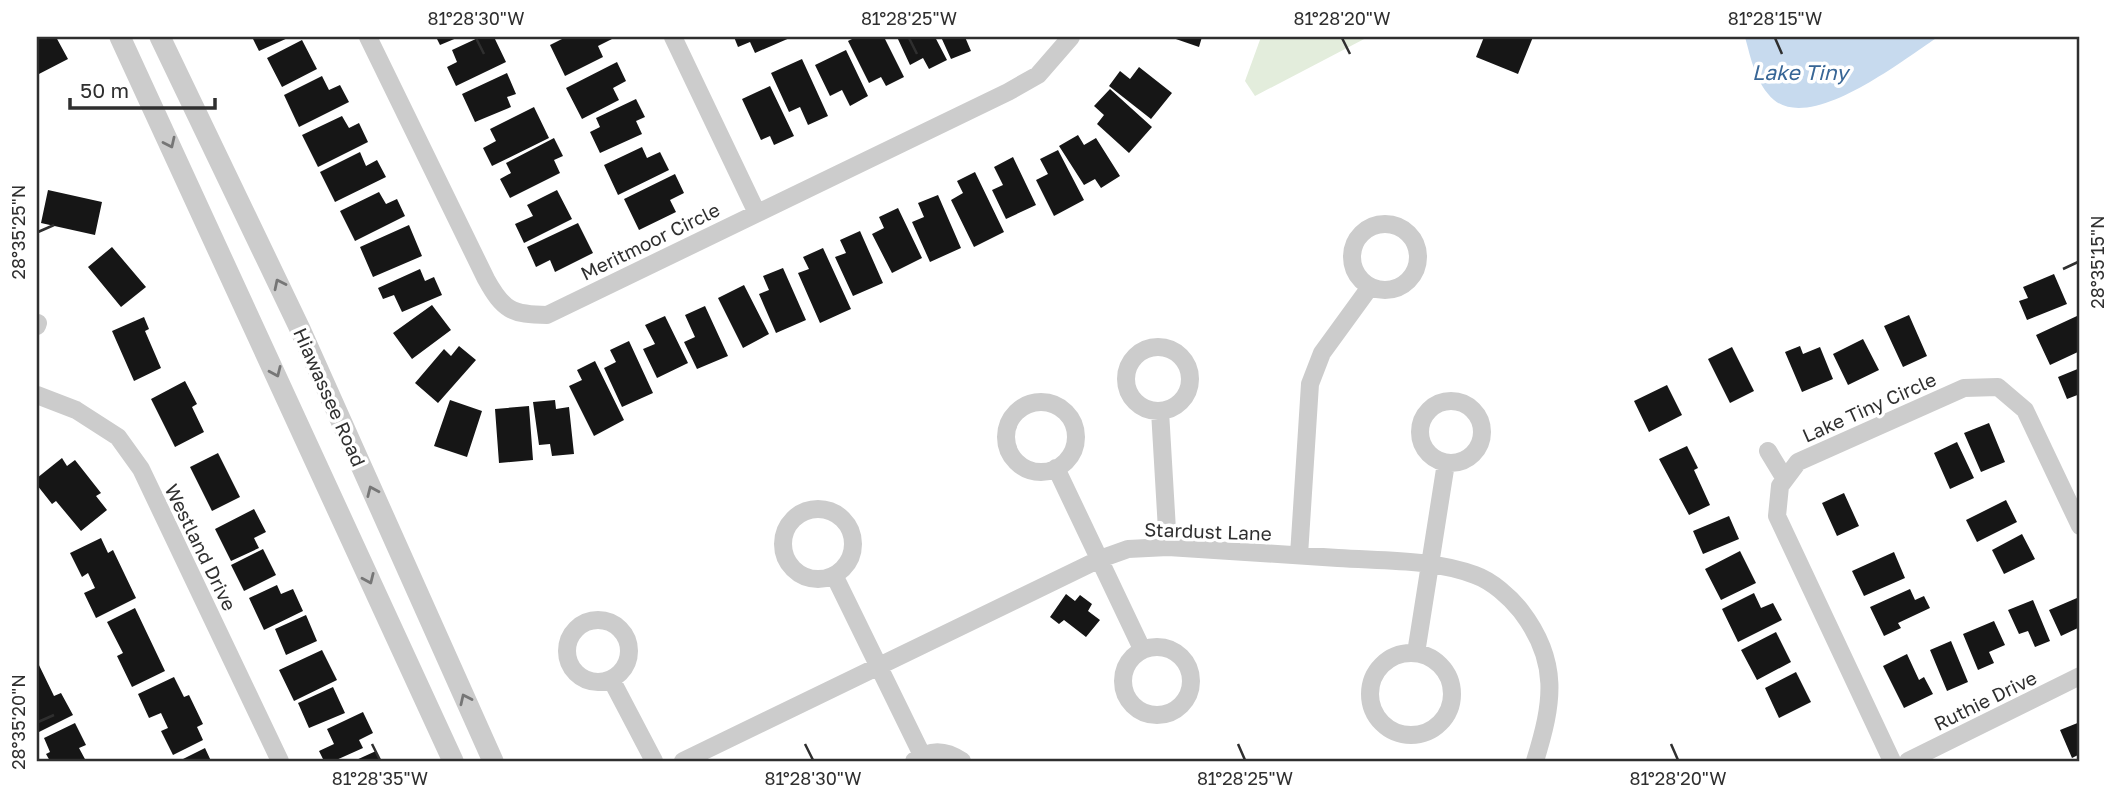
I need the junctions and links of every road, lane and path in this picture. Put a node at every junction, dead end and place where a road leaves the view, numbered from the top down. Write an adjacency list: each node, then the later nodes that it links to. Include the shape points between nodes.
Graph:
1 (120, 37): 27 (street, Hiawassee Road, one-way to 27)
2 (160, 37): 28 (street, Hiawassee Road, one-way to 2, via 300,328)
3 (368, 37): 6 (street, Meritmoor Circle, via 500,304 524,315 547,314)
4 (673, 37): 6 (street)
5 (1071, 37): 6 (street, Meritmoor Circle, via 1038,75)
6 (757, 213)
7 (1370, 287): 16 (street, via 1322,353 1311,384)
8 (37, 395): 26 (street, Westland Drive, via 76,410 118,438 141,470)
9 (1160, 411): 15 (street)
10 (1768, 451): 13 (street)
11 (1446, 463): 18 (street)
12 (1056, 468): 12 (street, via 1068,460 1074,448 1073,421 1053,403 1026,405 1008,425 1009,452 1030,470); 17 (street)
13 (1785, 479): 14 (street, Lake Tiny Circle, via 1798,462 1964,388 1998,387 2025,410); 33 (street, via 1777,516)
14 (2080, 526)
15 (1168, 547): 16 (street, Stardust Lane); 17 (street, Stardust Lane, via 1128,550)
16 (1299, 555): 18 (street, Stardust Lane)
17 (1100, 559): 20 (street); 22 (street, Stardust Lane)
18 (1429, 564): 21 (street); 32 (street, Stardust Lane, via 1477,576 1512,599 1539,635 1550,680 1546,724)
19 (834, 575): 19 (street, via 852,555 850,528 830,510 803,512 784,532 786,559 806,577); 22 (street)
20 (1142, 649)
21 (1416, 653): 21 (street, via 1385,661 1370,689 1378,719 1406,735 1422,734 1437,726 1452,699 1444,668 1432,657)
22 (877, 667): 25 (street); 30 (street, Stardust Lane)
23 (2080, 676): 34 (street, Ruthie Drive)
24 (611, 679): 29 (street)
25 (918, 758): 31 (street, via 949,753)
26 (280, 761)
27 (453, 761)
28 (493, 761)
29 (654, 761)
30 (683, 761)
31 (961, 761)
32 (1535, 761)
33 (1892, 761)
34 (1908, 761)

